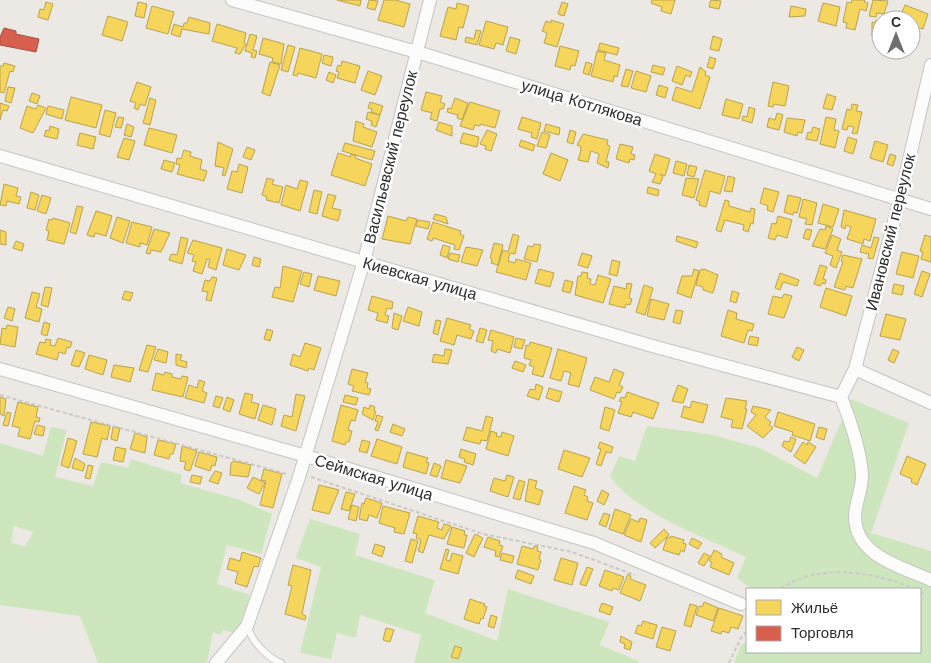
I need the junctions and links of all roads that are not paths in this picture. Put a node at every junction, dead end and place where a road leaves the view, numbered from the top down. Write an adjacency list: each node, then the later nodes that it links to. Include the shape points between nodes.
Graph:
1 (232, 0): 3 (street, улица Котлякова)
2 (430, 0): 3 (street, Васильевский переулок)
3 (417, 52): 6 (street, улица Котлякова); 8 (street, Васильевский переулок)
4 (931, 65): 6 (street, Ивановский переулок)
5 (0, 156): 8 (street, Киевская улица)
6 (900, 199): 7 (street, улица Котлякова); 10 (street, Ивановский переулок)
7 (931, 209)
8 (364, 261): 11 (street, Киевская улица, via 656,347); 13 (street, Васильевский переулок)
9 (0, 369): 13 (street, Сеймская улица)
10 (855, 369): 11 (street, Ивановский переулок); 12 (street)
11 (841, 397): 14 (street, via 852,424 862,476 855,515 857,530 866,545 889,564)
12 (931, 403)
13 (306, 456): 15 (street, Сеймская улица, via 594,543); 16 (street, Васильевский переулок)
14 (931, 580)
15 (741, 604)
16 (247, 626): 17 (street); 18 (lane, via 259,647)
17 (216, 663)
18 (281, 663)

